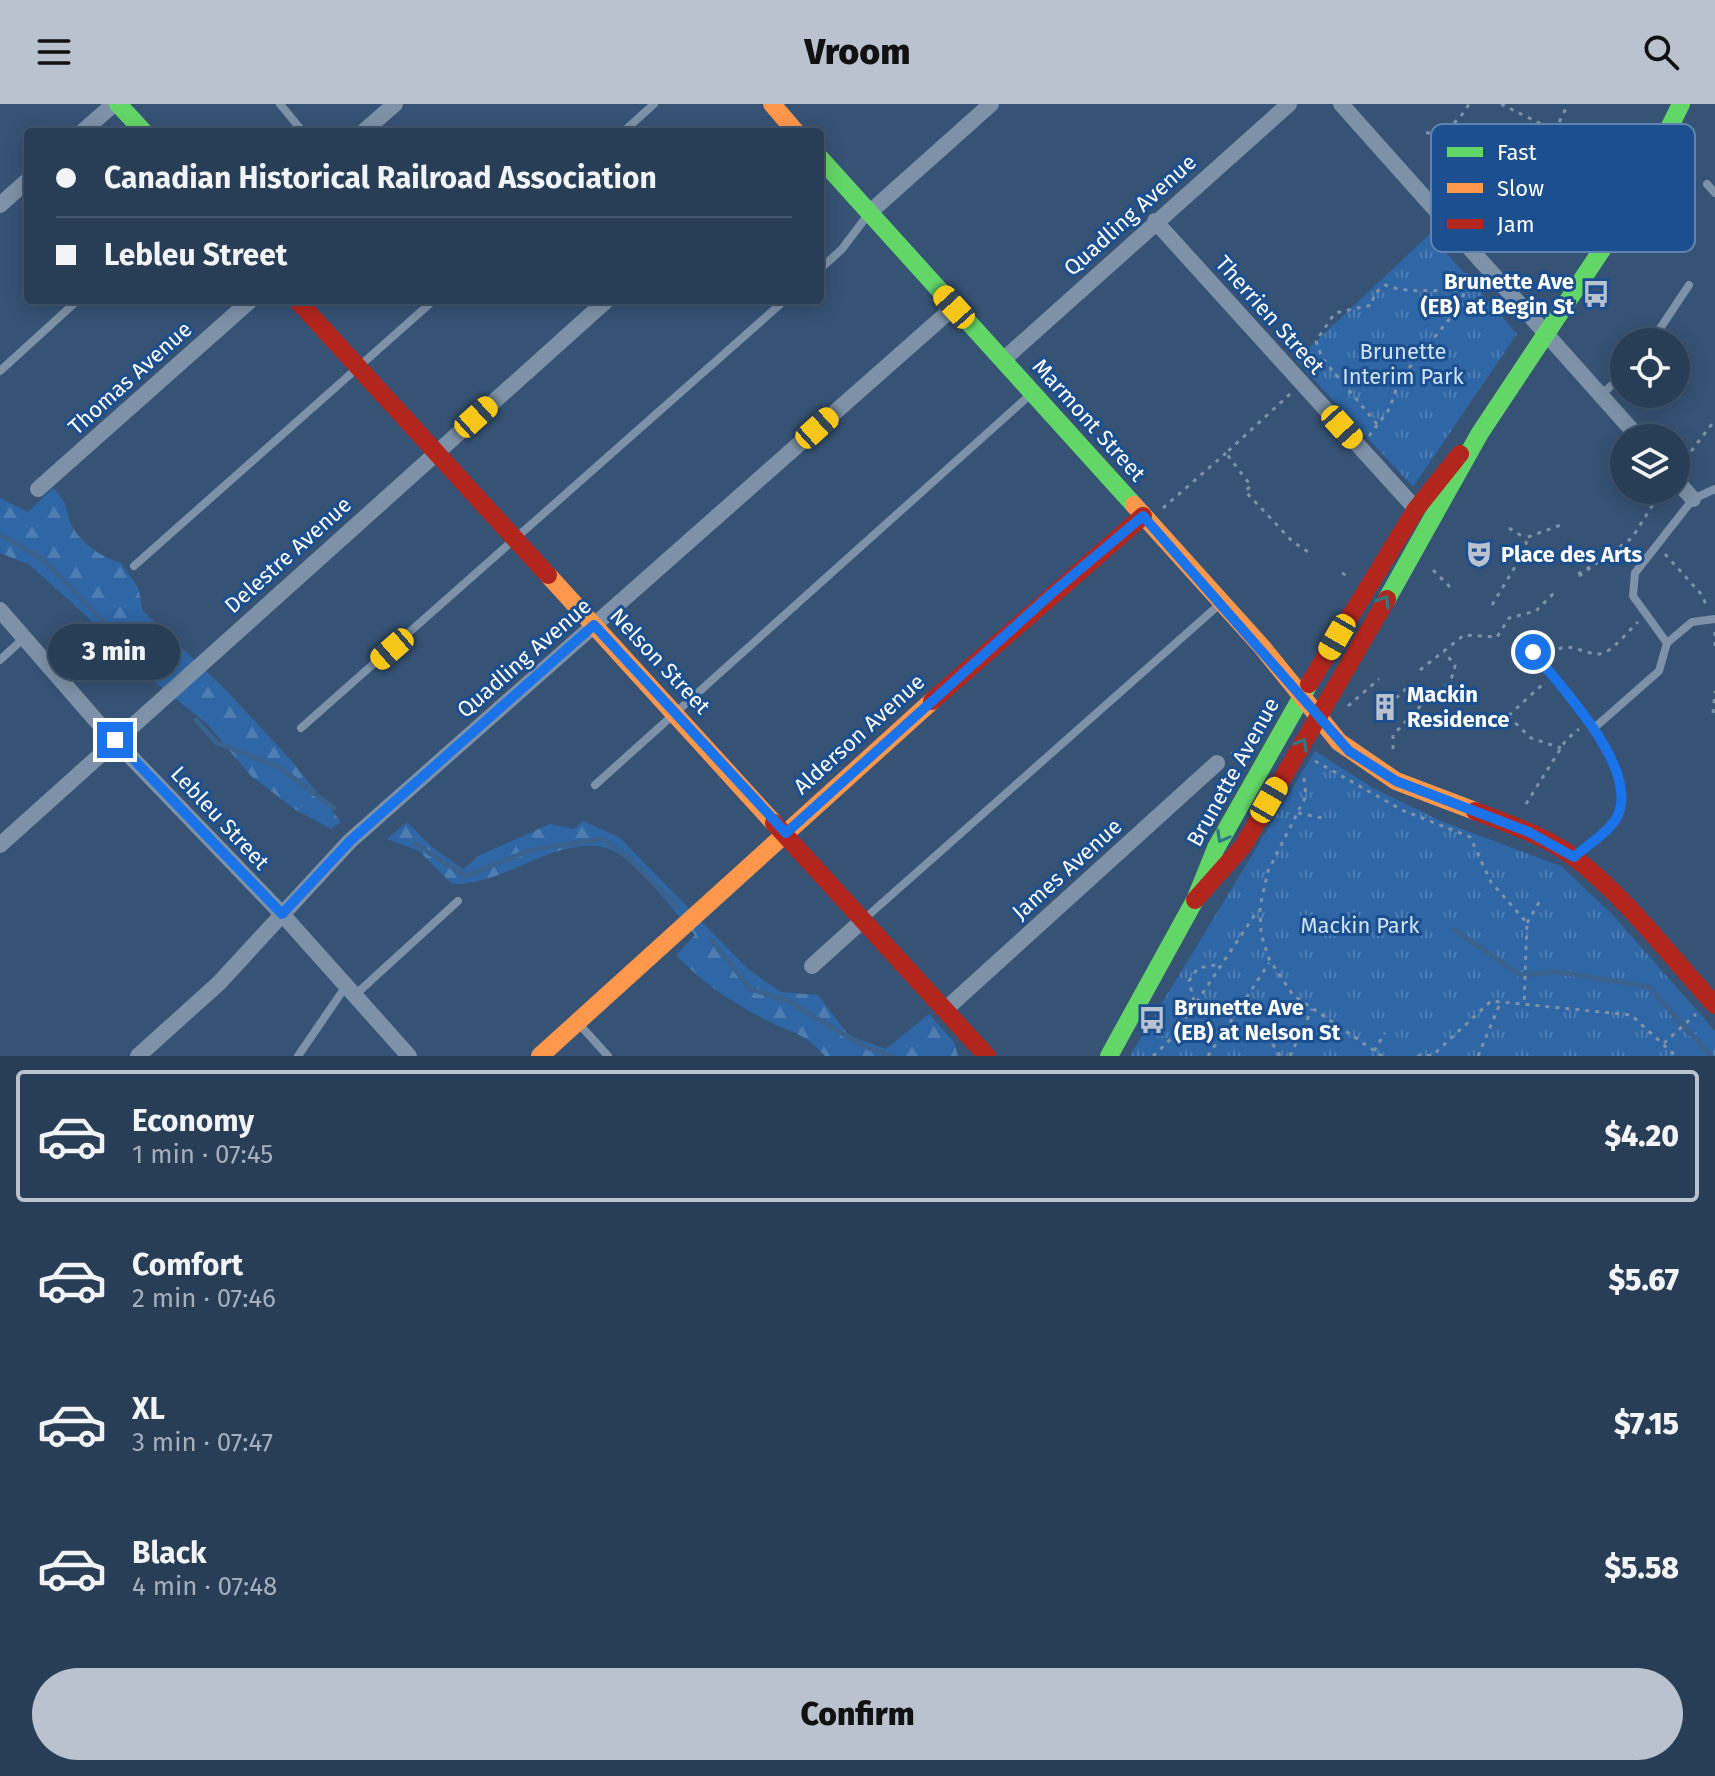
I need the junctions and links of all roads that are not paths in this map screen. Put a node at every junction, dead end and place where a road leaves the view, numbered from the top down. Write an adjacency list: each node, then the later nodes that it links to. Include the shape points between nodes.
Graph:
1 (116, 104): 11 (street); 12 (main road)
2 (280, 104): 13 (lane)
3 (395, 104): 14 (street)
4 (654, 104): 15 (lane)
5 (772, 104): 16 (main road)
6 (991, 104): 23 (street)
7 (1289, 104): 24 (street, Quadling Avenue)
8 (1341, 104): 21 (street)
9 (1681, 104): 10 (main road, Brunette Avenue)
10 (1671, 124)
11 (87, 128)
12 (140, 128)
13 (300, 128)
14 (368, 128)
15 (627, 128)
16 (793, 128)
17 (824, 162): 23 (main road, Marmont Street)
18 (24, 184): 22 (street)
19 (1707, 184): 20 (lane)
20 (1715, 193)
21 (1431, 203)
22 (0, 205)
23 (869, 213): 27 (lane); 35 (main road, Marmont Street)
24 (1155, 221): 38 (street, Quadling Avenue); 51 (street, Therrien Street)
25 (1475, 252): 37 (street)
26 (1601, 252): 37 (main road, Brunette Avenue)
27 (824, 265)
28 (1689, 285): 36 (lane)
29 (74, 304): 40 (lane)
30 (246, 304): 47 (street, Thomas Avenue)
31 (301, 304): 39 (main road, Nelson Street)
32 (430, 304): 39 (lane)
33 (603, 304): 46 (street, Delestre Avenue)
34 (781, 304): 53 (lane)
35 (954, 307): 38 (main road, Marmont Street); 58 (street, Quadling Avenue)
36 (1660, 328)
37 (1547, 334): 43 (street); 45 (main road, Brunette Avenue)
38 (1003, 360): 42 (main road, Marmont Street)
39 (360, 367): 46 (main road, Nelson Street); 54 (lane)
40 (0, 371)
41 (1610, 387): 43 (lane)
42 (1032, 392): 52 (main road, Marmont Street); 64 (lane)
43 (1601, 395): 44 (street)
44 (1627, 424)
45 (1480, 433): 51 (main road, Brunette Avenue); 65 (main road, Brunette Avenue, one-way to 45)
46 (438, 451): 53 (main road, Nelson Street); 68 (street, Delestre Avenue)
47 (38, 489)
48 (1715, 489): 50 (lane)
49 (1690, 496): 50 (street)
50 (1693, 499): 60 (lane, via 1635,573 1633,596)
51 (1416, 509): 63 (main road, Brunette Avenue)
52 (1143, 516): 55 (main road, Marmont Street); 71 (main road, Alderson Avenue)
53 (518, 539): 58 (main road, Nelson Street); 67 (lane)
54 (134, 566)
55 (1221, 602): 63 (main road, Marmont Street); 77 (lane)
56 (0, 610): 59 (street, Lebleu Street)
57 (1713, 619): 60 (lane, via 1692,622)
58 (594, 625): 64 (main road, Nelson Street); 76 (street, Quadling Avenue, via 350,841)
59 (25, 637): 62 (lane); 68 (street, Lebleu Street)
60 (1667, 643): 66 (lane, via 1659,671)
61 (1533, 652): 66 (lane)
62 (0, 660)
63 (1302, 696): 65 (main road, Marmont Street); 74 (main road, Brunette Avenue, one-way to 74, via 1216,848)
64 (675, 712): 70 (lane); 71 (main road, Nelson Street)
65 (1317, 717): 73 (main road, Marmont Street, via 1349,751 1396,781 1529,832); 74 (main road, Brunette Avenue, one-way to 65, via 1243,846)
66 (1590, 726): 73 (lane, via 1620,776 1624,798 1617,818)
67 (301, 728)
68 (115, 740): 72 (street, Delestre Avenue); 76 (street, Lebleu Street)
69 (1217, 763): 81 (street, James Avenue)
70 (595, 785)
71 (786, 833): 77 (main road, Nelson Street); 82 (main road, Alderson Avenue)
72 (0, 845)
73 (1574, 857): 80 (main road, Marmont Street)
74 (1195, 900): 89 (main road, Brunette Avenue)
75 (458, 901): 79 (lane)
76 (282, 914): 79 (street, Lebleu Street); 83 (street, Quadling Avenue, via 219,983)
77 (863, 920): 78 (street); 81 (main road, Nelson Street)
78 (812, 966)
79 (350, 990): 84 (lane); 85 (street, Lebleu Street)
80 (1715, 1005)
81 (947, 1008): 88 (main road, Nelson Street)
82 (578, 1022): 86 (main road, Alderson Avenue); 87 (lane)
83 (138, 1056)
84 (298, 1056)
85 (407, 1056)
86 (540, 1056)
87 (608, 1056)
88 (987, 1056)
89 (1109, 1056)

